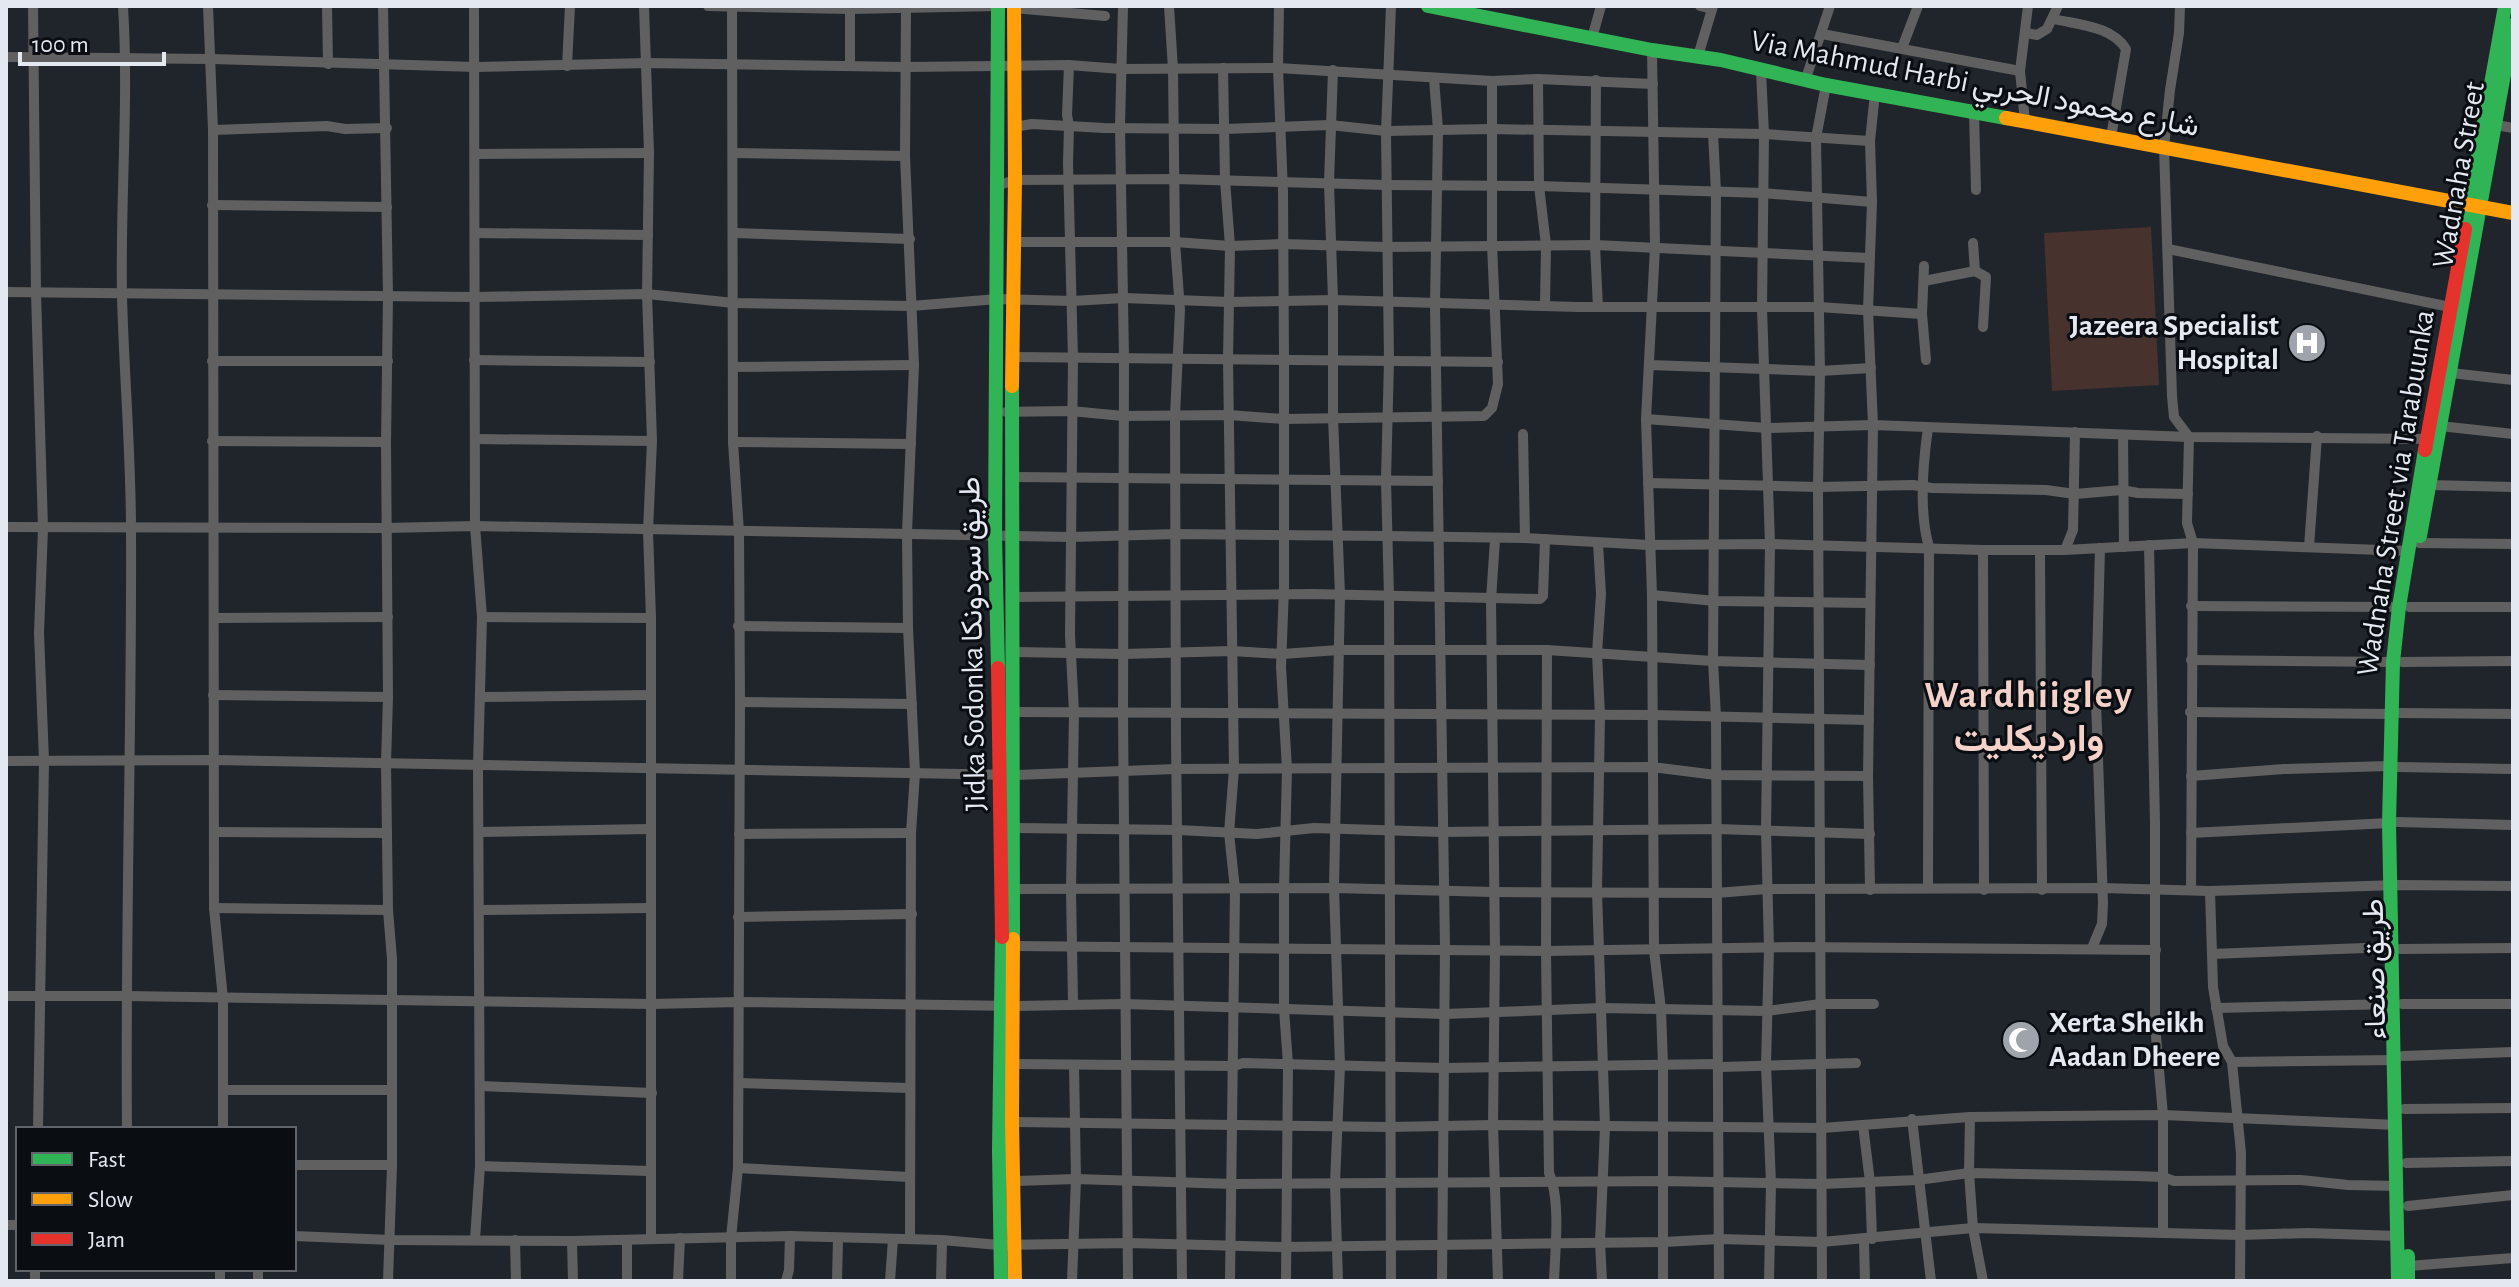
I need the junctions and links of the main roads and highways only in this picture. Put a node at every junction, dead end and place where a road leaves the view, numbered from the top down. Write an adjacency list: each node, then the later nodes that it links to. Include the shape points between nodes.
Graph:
1 (998, 6): 8 (main road, Jidka Sodonka طريق سودونكا)
2 (1428, 6): 5 (main road, Via Mahmud Harbi شارع محمود الحربي)
3 (2505, 6): 9 (main road)
4 (1014, 7): 8 (main road, Jidka Sodonka طريق سودونكا)
5 (1487, 11): 9 (main road, Via Mahmud Harbi شارع محمود الحربي, via 1805,81)
6 (2513, 25): 7 (main road, Wadnaha Street)
7 (2511, 49): 9 (main road, Wadnaha Street)
8 (1007, 67): 11 (main road, Jidka Sodonka طريق سودونكا, via 999,185); 11 (main road, Jidka Sodonka طريق سودونكا, via 1014,127 1015,242)
9 (2476, 204): 10 (main road, Via Mahmud Harbi شارع محمود الحربي); 12 (main road, Wadnaha Street)
10 (2513, 213)
11 (1005, 300): 14 (main road, Jidka Sodonka طريق سودونكا, via 996,411); 14 (main road, Jidka Sodonka طريق سودونكا, via 1012,412)
12 (2450, 343): 13 (main road, Wadnaha Street via Tarabuunka); 13 (main road, Wadnaha Street, via 2451,373)
13 (2435, 434): 15 (main road, Wadnaha Street via Tarabuunka); 15 (main road, Wadnaha Street)
14 (1003, 536): 17 (main road, Jidka Sodonka طريق سودونكا); 17 (main road, Jidka Sodonka طريق سودونكا, via 1011,597)
15 (2414, 547): 16 (main road, Wadnaha Street)
16 (2395, 714): 20 (main road, طريق صنعاء)
17 (1008, 775): 18 (main road, Jidka Sodonka طريق سودونكا); 18 (main road, Jidka Sodonka طريق سودونكا, via 1014,828)
18 (1008, 889): 19 (main road, Jidka Sodonka طريق سودونكا); 19 (main road, Jidka Sodonka طريق سودونكا, via 1014,946)
19 (1008, 1005): 22 (main road, Jidka Sodonka طريق سودونكا); 22 (main road, Jidka Sodonka طريق سودونكا, via 1013,1181)
20 (2399, 1058): 21 (main road); 21 (main road, طريق صنعاء, via 2408,1206)
21 (2403, 1230): 23 (main road); 26 (main road)
22 (1006, 1244): 24 (main road, Jidka Sodonka طريق سودونكا); 25 (main road, Jidka Sodonka طريق سودونكا)
23 (2408, 1274)
24 (1001, 1281)
25 (1015, 1281)
26 (2398, 1281)

